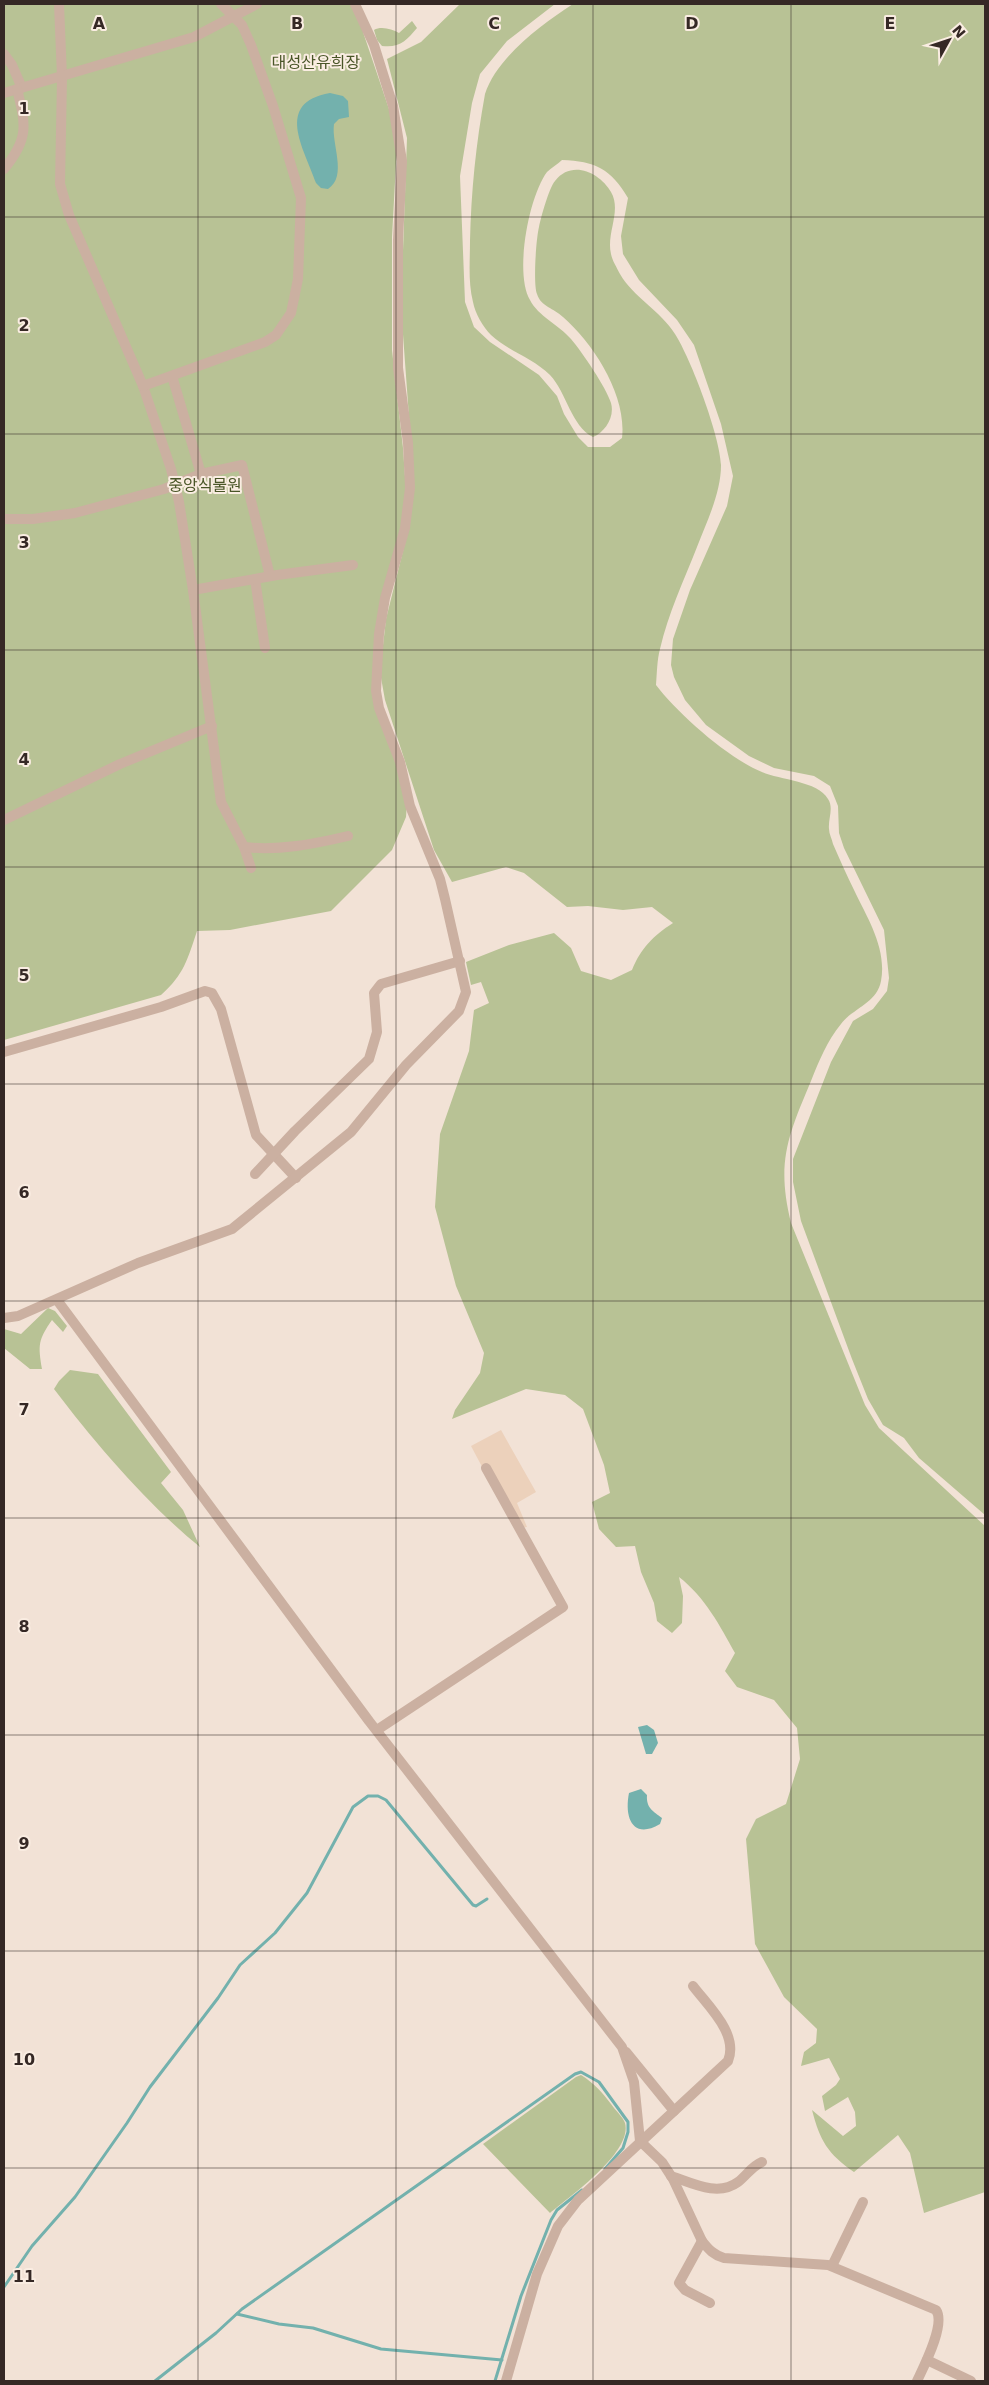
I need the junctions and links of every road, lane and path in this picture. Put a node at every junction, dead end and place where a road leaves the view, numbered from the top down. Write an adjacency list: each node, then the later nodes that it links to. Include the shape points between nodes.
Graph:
1 (59, 4): 7 (street)
2 (221, 4): 5 (street)
3 (257, 4): 5 (street)
4 (355, 4): 26 (street, via 374,45 393,106 402,161 398,226 398,360 410,466 409,507 382,615 376,691 379,708 400,762 410,806 440,879)
5 (236, 16): 7 (street, via 194,37); 11 (street, via 242,24 273,106 301,198 298,279 291,313 276,335)
6 (4, 54): 8 (street, via 12,66)
7 (62, 76): 8 (street); 12 (street, via 59,172 64,200)
8 (19, 89): 9 (street); 10 (street, via 25,130)
9 (4, 93)
10 (4, 170)
11 (172, 376): 12 (street); 13 (street)
12 (142, 386): 14 (street)
13 (200, 474): 14 (street); 17 (street, via 242,465)
14 (175, 484): 15 (street, via 75,513); 19 (street)
15 (4, 519)
16 (353, 564): 17 (street)
17 (270, 576): 18 (street)
18 (255, 579): 19 (street); 20 (street)
19 (194, 590): 21 (street)
20 (265, 648)
21 (212, 726): 22 (street, via 120,764); 24 (street, via 221,802)
22 (4, 820)
23 (348, 836): 24 (street, via 304,845)
24 (244, 847): 25 (street)
25 (251, 868)
26 (460, 961): 28 (street, via 377,987 374,993 377,1032 369,1059); 30 (street, via 466,992 459,1011 401,1070 351,1132)
27 (4, 1052): 28 (street, via 161,1008 205,991 212,993 221,1009 256,1135)
28 (274, 1154): 29 (street); 30 (street)
29 (254, 1174)
30 (296, 1178): 31 (street, via 231,1230 138,1263)
31 (57, 1300): 32 (street, via 18,1316); 34 (street)
32 (4, 1318)
33 (486, 1468): 34 (street, via 563,1607)
34 (377, 1730): 36 (street)
35 (693, 1986): 37 (street, via 721,2022 732,2052 728,2061)
36 (622, 2047): 37 (street); 38 (street, via 634,2082)
37 (674, 2111): 38 (street)
38 (640, 2141): 40 (street, via 662,2162); 46 (street, via 578,2200 558,2226 537,2274)
39 (762, 2162): 40 (street, via 728,2189 700,2186)
40 (671, 2176): 42 (street)
41 (863, 2202): 43 (street)
42 (702, 2241): 43 (street, via 714,2255 724,2258); 44 (street, via 679,2283 685,2290)
43 (832, 2266): 45 (street, via 936,2310 938,2327)
44 (710, 2303)
45 (927, 2360): 47 (street); 48 (street)
46 (506, 2381)
47 (917, 2381)
48 (970, 2381)

